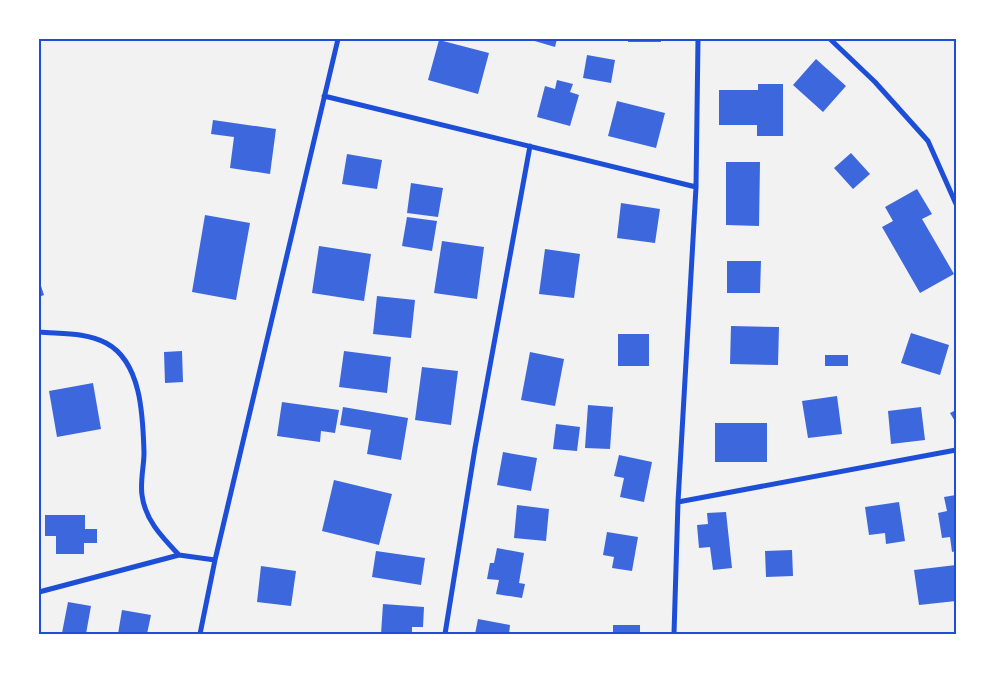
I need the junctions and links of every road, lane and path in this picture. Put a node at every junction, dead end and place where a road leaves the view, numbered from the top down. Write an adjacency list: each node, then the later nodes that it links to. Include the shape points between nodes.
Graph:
1 (338, 39): 4 (street)
2 (698, 39): 6 (street)
3 (830, 39): 7 (street, via 875,82 928,141)
4 (324, 96): 5 (street); 12 (street)
5 (530, 146): 6 (street); 15 (street)
6 (696, 187): 10 (street)
7 (956, 204)
8 (39, 332): 11 (street, via 84,336 106,343 122,356 132,374 144,421 142,495 154,528)
9 (956, 450): 10 (street)
10 (678, 502): 16 (street)
11 (179, 555): 12 (street); 13 (street)
12 (216, 560): 14 (street)
13 (39, 592)
14 (200, 634)
15 (445, 634)
16 (674, 634)

